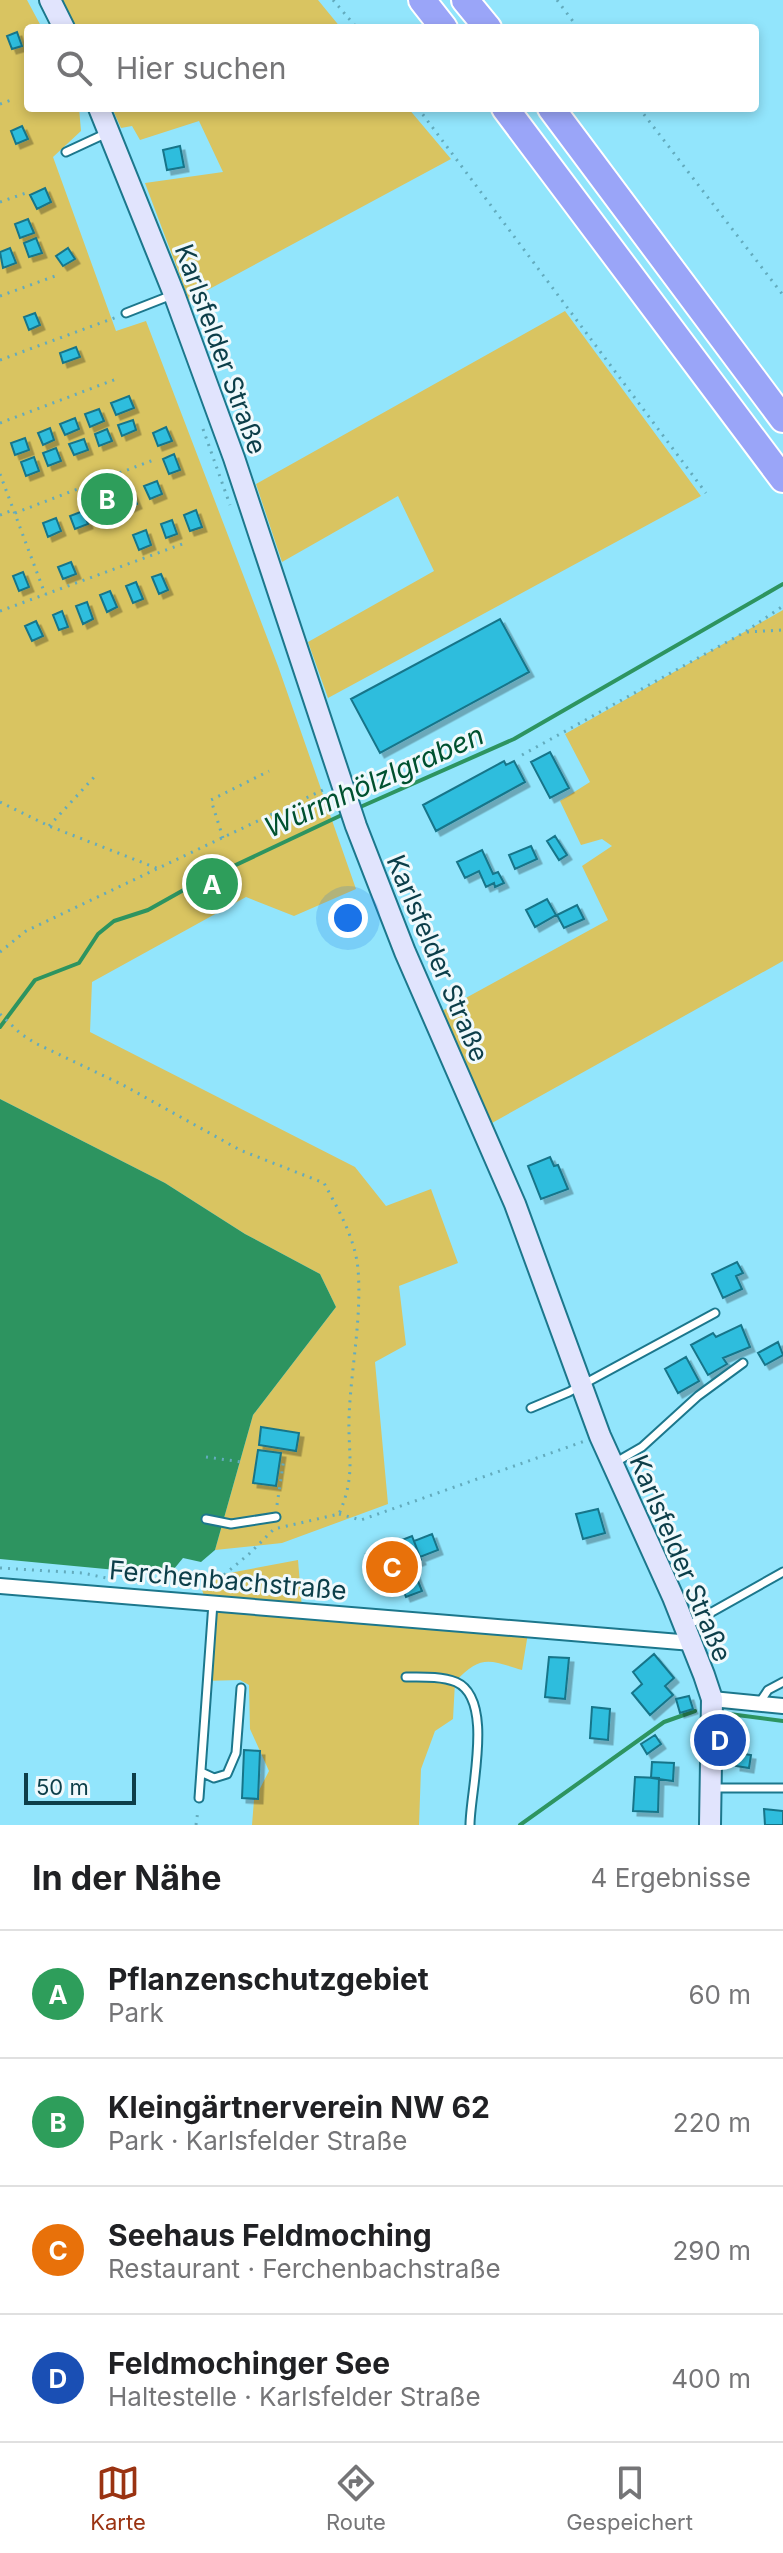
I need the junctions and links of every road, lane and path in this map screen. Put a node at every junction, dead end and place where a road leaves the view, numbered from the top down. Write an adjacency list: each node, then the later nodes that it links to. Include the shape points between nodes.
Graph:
1 (50, 0): 6 (street)
2 (333, 0): 7 (path)
3 (422, 0): 8 (highway)
4 (465, 0): 9 (highway)
5 (557, 0): 10 (path)
6 (62, 24)
7 (354, 24)
8 (441, 24)
9 (485, 24)
10 (575, 24)
11 (14, 99): 12 (path)
12 (0, 104)
13 (101, 112): 18 (street, Karlsfelder Straße)
14 (421, 112): 35 (path)
15 (508, 112): 34 (highway)
16 (554, 112): 30 (highway)
17 (642, 112): 24 (path)
18 (109, 132): 19 (lane); 23 (street, Karlsfelder Straße)
19 (66, 152)
20 (26, 193): 21 (path)
21 (0, 202)
22 (58, 275): 25 (path)
23 (174, 294): 26 (lane); 48 (street, Karlsfelder Straße, via 234,458)
24 (783, 295)
25 (0, 296)
26 (126, 313): 27 (path)
27 (0, 360)
28 (119, 378): 31 (path)
29 (199, 418): 36 (path)
30 (783, 419)
31 (0, 423)
32 (156, 459): 37 (path)
33 (0, 474): 37 (path)
34 (783, 479)
35 (706, 493)
36 (230, 506)
37 (14, 512): 38 (path); 40 (path)
38 (0, 515)
39 (185, 543): 40 (path)
40 (45, 595): 42 (path)
41 (783, 606): 44 (path)
42 (0, 611)
43 (783, 630): 44 (path)
44 (745, 632): 45 (path)
45 (522, 755)
46 (269, 771): 51 (path, via 211,800)
47 (97, 774): 50 (path)
48 (342, 789): 51 (path); 57 (street, Karlsfelder Straße, via 405,952 515,1204)
49 (0, 802): 50 (path)
50 (49, 826): 52 (path)
51 (223, 838): 52 (path)
52 (159, 869): 53 (path, via 26,931)
53 (0, 952)
54 (0, 1014): 64 (path, via 35,1043 240,1150 324,1183 344,1219 358,1267 351,1471)
55 (715, 1313): 57 (lane)
56 (743, 1363): 63 (lane, via 642,1447)
57 (580, 1385): 58 (lane); 59 (street, Karlsfelder Straße)
58 (531, 1408)
59 (600, 1436): 63 (street, Karlsfelder Straße); 64 (path, via 361,1520)
60 (206, 1457): 62 (path)
61 (284, 1458): 65 (path)
62 (242, 1462)
63 (613, 1464): 71 (street, Karlsfelder Straße)
64 (339, 1514): 67 (path)
65 (276, 1517): 66 (lane, via 231,1524); 67 (path)
66 (206, 1519)
67 (274, 1529): 70 (path, via 200,1596)
68 (783, 1572): 71 (lane)
69 (0, 1586): 70 (street, Ferchenbachstraße)
70 (206, 1602): 71 (street, Ferchenbachstraße); 78 (lane)
71 (688, 1635): 75 (street, Karlsfelder Straße)
72 (406, 1677): 83 (lane, via 455,1682 468,1690 476,1708)
73 (783, 1682): 76 (lane)
74 (241, 1688): 78 (lane, via 236,1753 227,1774 214,1778)
75 (712, 1699): 76 (street); 79 (street, Karlsfelder Straße)
76 (760, 1702): 77 (street)
77 (783, 1706)
78 (201, 1772): 81 (lane)
79 (711, 1788): 80 (lane); 84 (street, Karlsfelder Straße)
80 (783, 1788)
81 (199, 1798): 82 (path)
82 (196, 1825)
83 (470, 1825)
84 (710, 1825)

